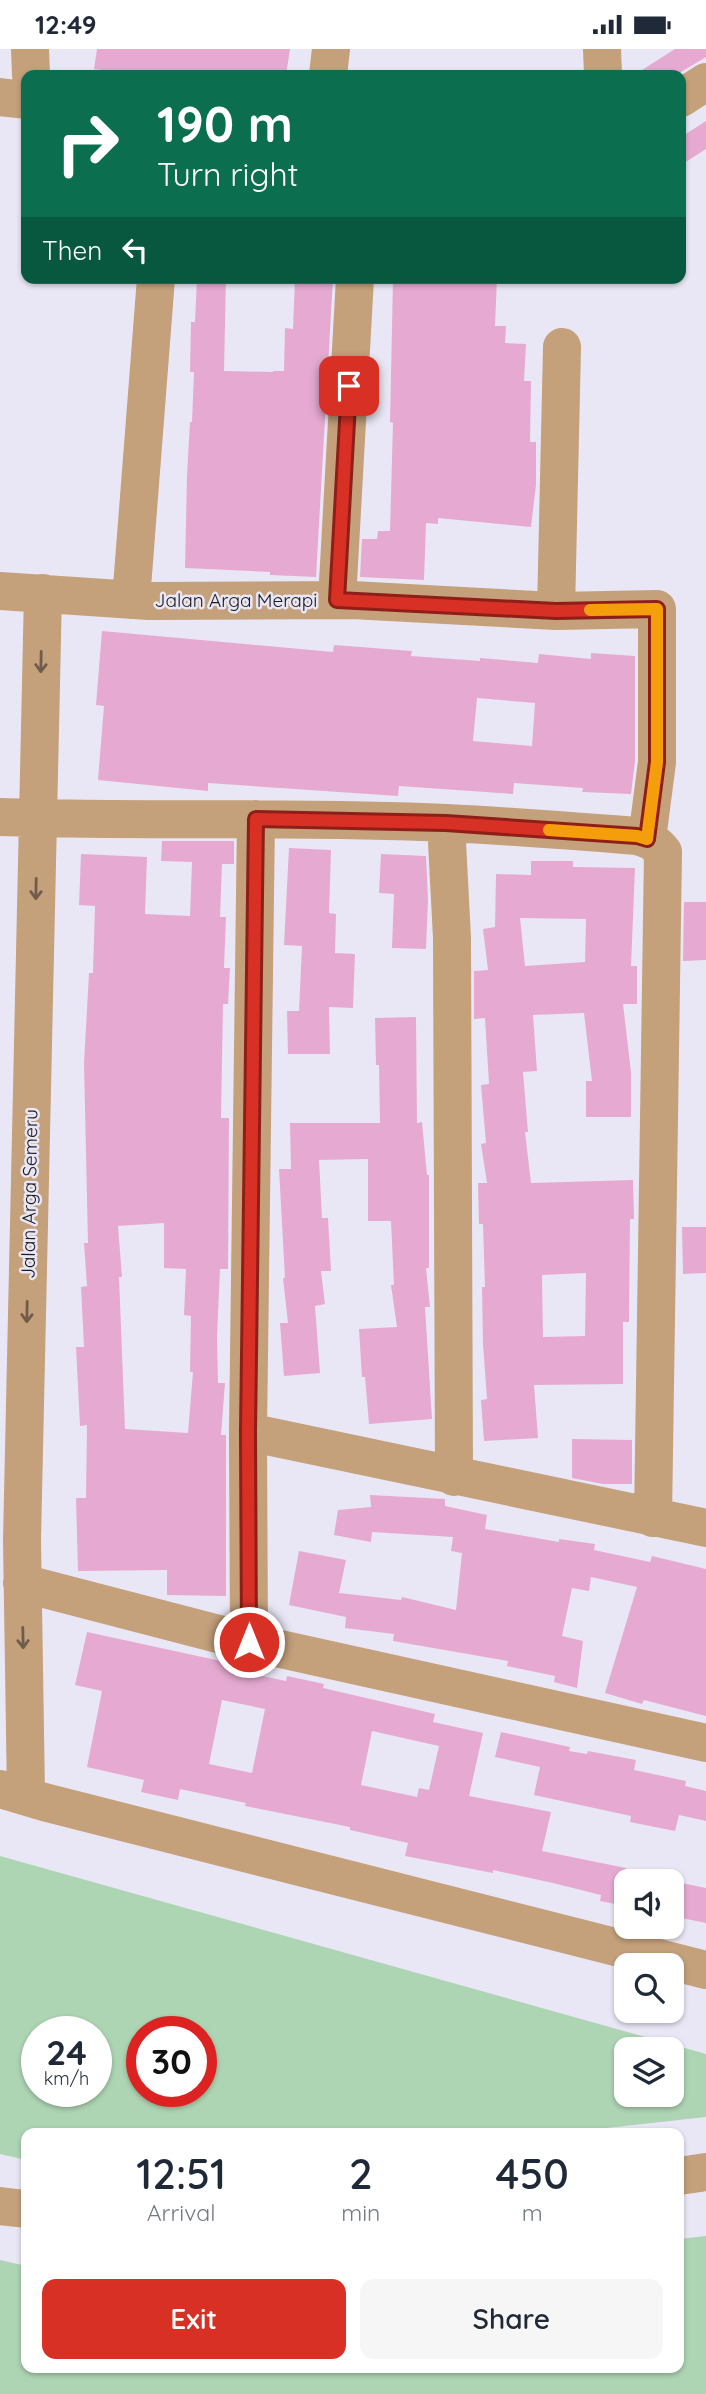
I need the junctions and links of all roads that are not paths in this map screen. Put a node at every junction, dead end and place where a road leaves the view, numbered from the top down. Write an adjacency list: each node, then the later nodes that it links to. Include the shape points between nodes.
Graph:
1 (30, 49): 4 (street)
2 (331, 49): 5 (street)
3 (602, 49): 6 (street)
4 (31, 70)
5 (329, 70)
6 (603, 70)
7 (706, 82): 8 (street)
8 (686, 95)
9 (0, 97): 10 (street)
10 (21, 99)
11 (156, 284): 16 (street)
12 (355, 284): 17 (street)
13 (562, 347): 18 (street)
14 (0, 591): 15 (street, Jalan Arga Merapi)
15 (43, 593): 16 (street, Jalan Arga Merapi); 20 (street, Jalan Arga Semeru, one-way to 20)
16 (131, 600): 17 (street, Jalan Arga Merapi)
17 (337, 600): 18 (street, Jalan Arga Merapi)
18 (556, 611): 23 (street, Jalan Arga Merapi, via 657,609 657,762)
19 (0, 817): 20 (street)
20 (37, 818): 21 (street); 28 (street, Jalan Arga Semeru, one-way to 28)
21 (256, 819): 22 (street); 24 (street)
22 (446, 823): 23 (street); 25 (street, via 452,938)
23 (647, 839): 26 (street, via 663,852)
24 (248, 1432): 25 (street); 30 (street)
25 (454, 1477): 26 (street)
26 (653, 1518): 27 (street)
27 (706, 1528)
28 (11, 1538): 29 (street, Jalan Arga Semeru)
29 (22, 1583): 30 (street); 32 (street, Jalan Arga Semeru, one-way to 32)
30 (249, 1642): 31 (street)
31 (706, 1743)
32 (13, 1792): 33 (street)
33 (706, 1970)
34 (706, 2147): 35 (street)
35 (684, 2149)
36 (706, 2172): 37 (street)
37 (684, 2175)
38 (0, 2206): 39 (street)
39 (21, 2208)

